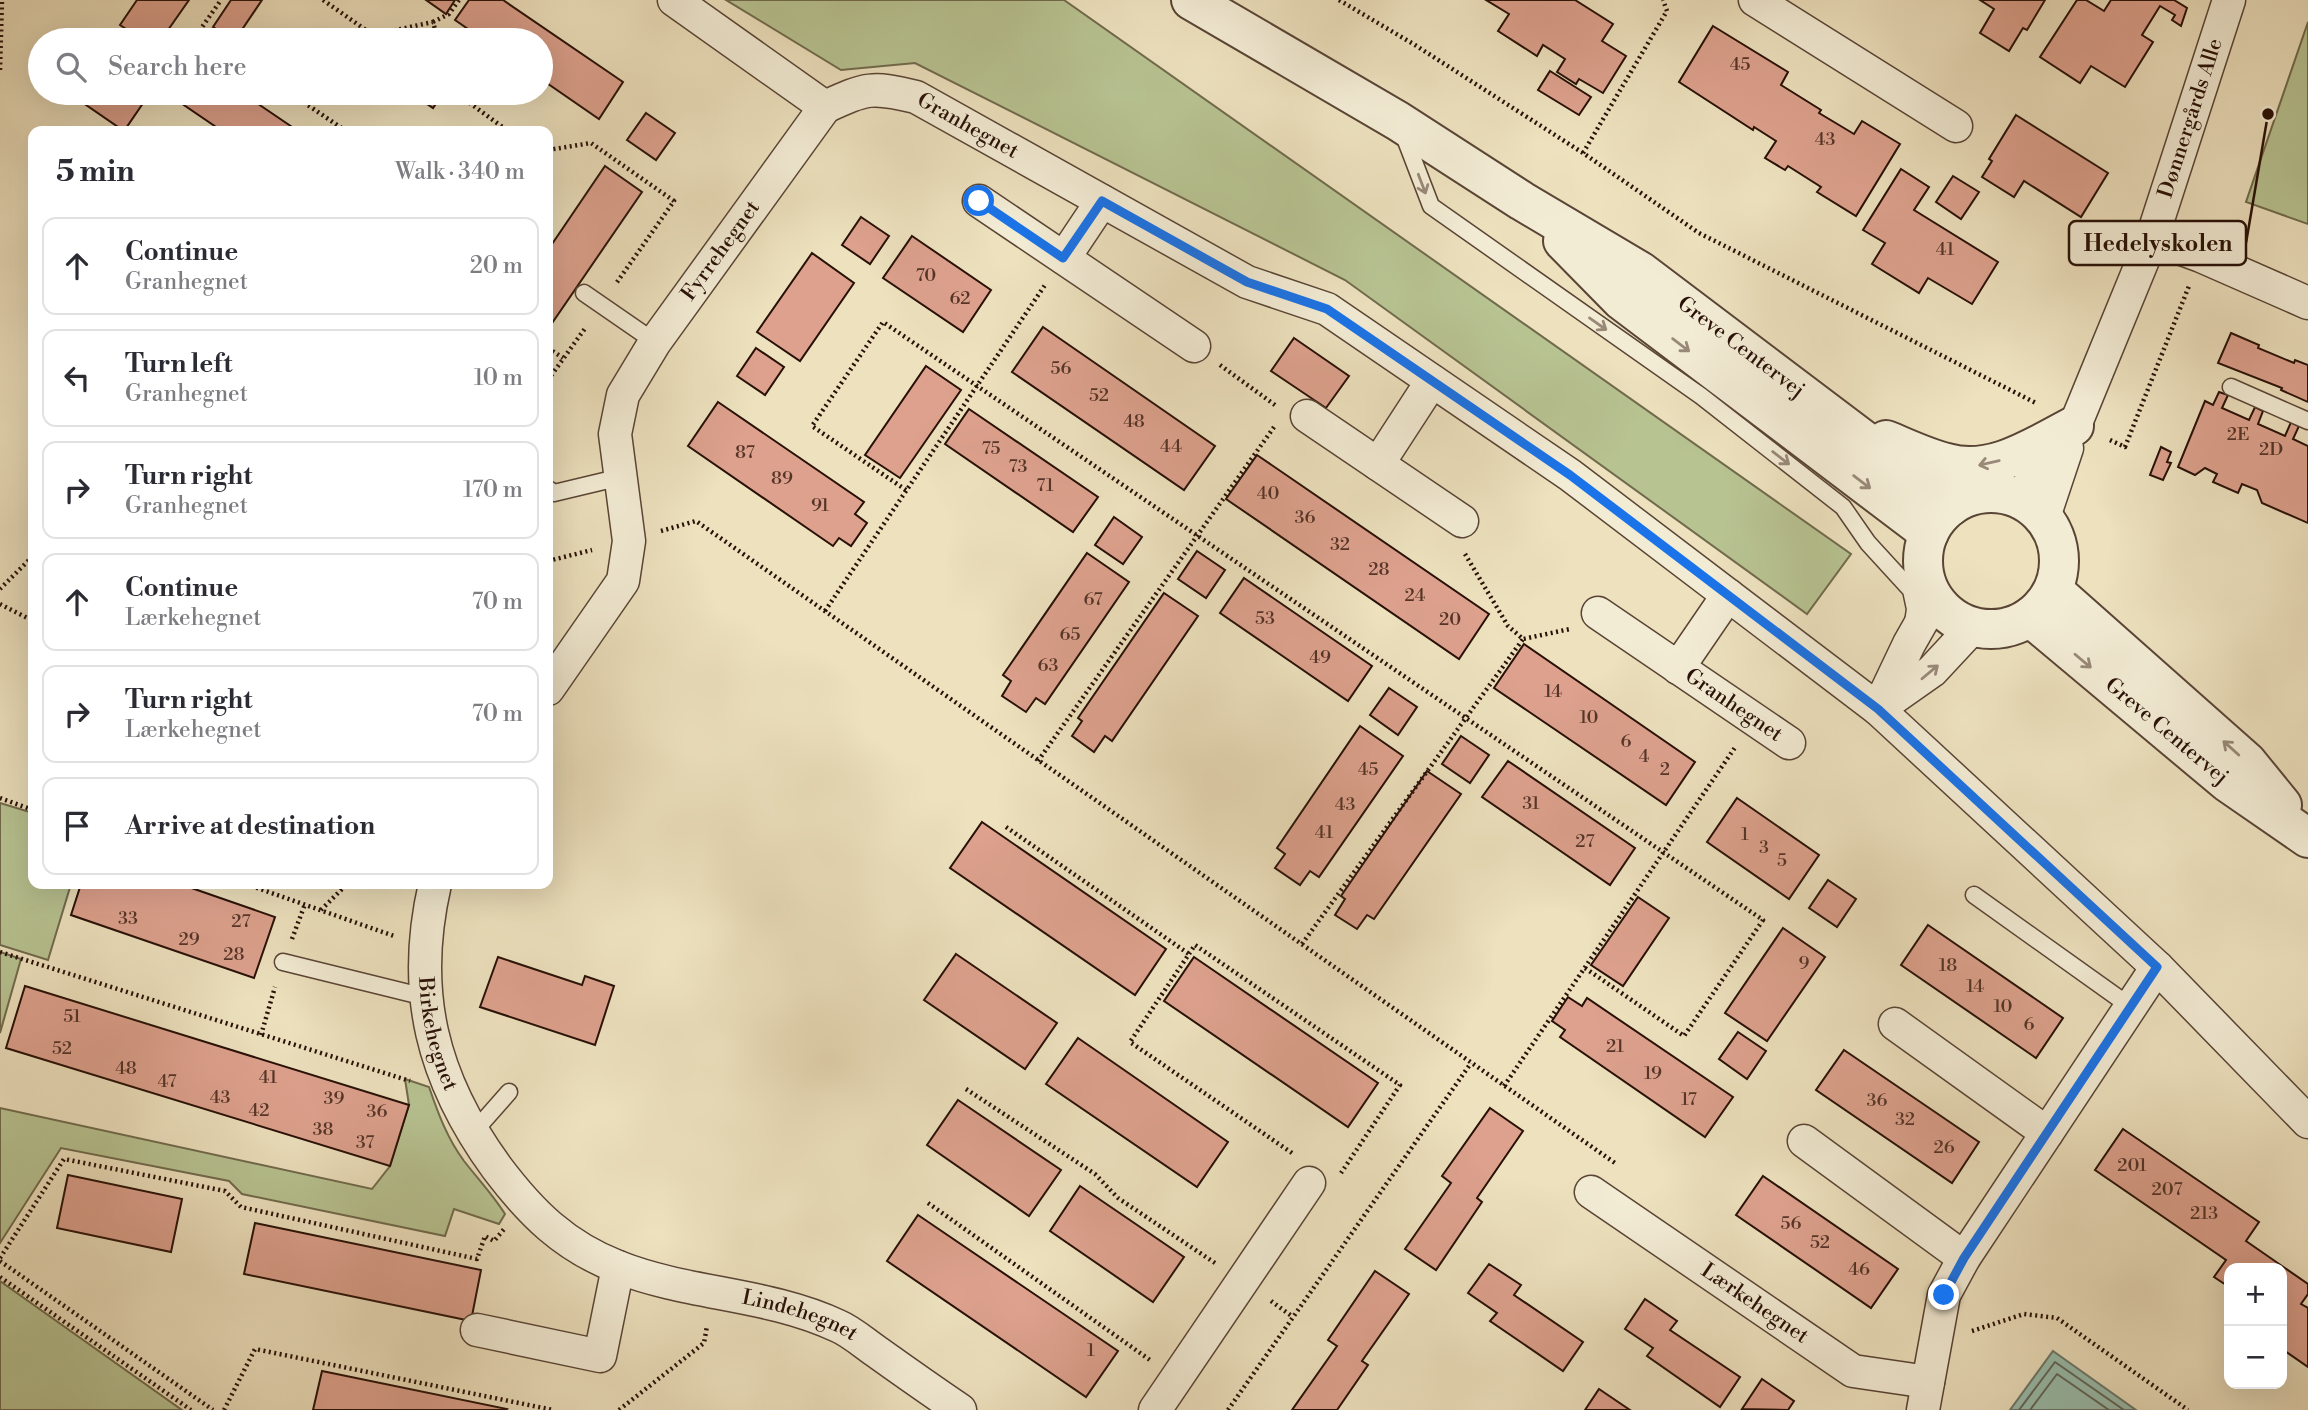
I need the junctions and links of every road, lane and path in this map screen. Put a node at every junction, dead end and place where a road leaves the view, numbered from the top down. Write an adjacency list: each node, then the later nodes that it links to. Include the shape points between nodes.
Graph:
1 (2, 0): 16 (path)
2 (221, 0): 12 (path)
3 (323, 0): 13 (path)
4 (459, 0): 11 (path, via 449,14)
5 (674, 0): 19 (street)
6 (1191, 0): 20 (street, Greve Centervej)
7 (1339, 0): 25 (path)
8 (1663, 0): 25 (path, via 1667,10)
9 (1755, 0): 23 (street)
10 (2229, 0): 29 (street, Dønnergårds Alle)
11 (433, 22): 14 (path); 15 (path)
12 (201, 28)
13 (363, 28)
14 (405, 28)
15 (435, 28)
16 (0, 70)
17 (308, 105): 21 (path)
18 (472, 105): 22 (path)
19 (825, 107): 27 (street, Granhegnet, via 859,91 885,90 916,97); 35 (street, Fyrrehegnet)
20 (1398, 121): 28 (street, Greve Centervej); 68 (lane, one-way to 68, via 1431,206 1701,396 1843,507 1911,590 1915,609)
21 (339, 126)
22 (501, 126)
23 (1956, 126)
24 (553, 149): 34 (path, via 591,143 674,201)
25 (1583, 153): 46 (path, via 1699,233)
26 (979, 201): 31 (street)
27 (1102, 201): 31 (street); 40 (street, Granhegnet, via 1247,282 1327,309)
28 (1522, 201): 45 (street, Greve Centervej, via 1640,271); 52 (street, Greve Centervej, one-way to 52, via 1621,300)
29 (2152, 238): 30 (street); 46 (street, Dønnergårds Alle)
30 (2201, 256): 33 (street); 46 (path, via 2125,447)
31 (1063, 258): 36 (street); 41 (path)
32 (584, 293): 34 (lane)
33 (2308, 303)
34 (601, 304): 35 (lane); 38 (path)
35 (655, 342): 48 (street, Fyrrehegnet, via 623,396 615,434)
36 (1194, 346): 43 (path)
37 (553, 351): 38 (path)
38 (563, 358): 39 (path)
39 (553, 373)
40 (1432, 381): 47 (street); 59 (street, Granhegnet, via 1570,475)
41 (977, 386): 49 (path); 49 (path, via 883,322 812,426); 54 (path)
42 (2231, 387): 44 (lane)
43 (1296, 414): 47 (street); 54 (path)
44 (2308, 421)
45 (1845, 424): 46 (street, one-way to 45, via 2010,458 1978,466 1949,464); 52 (street, Greve Centervej)
46 (2075, 424): 51 (street, Dønnergårds Alle)
47 (1378, 464): 53 (street)
48 (621, 477): 50 (lane); 55 (street, Fyrrehegnet)
49 (905, 490): 63 (path)
50 (553, 492)
51 (2032, 508): 52 (street, via 2002,493 1984,493 1966,497); 62 (street, via 2053,530 2058,545 2059,576)
52 (1940, 519): 60 (street, via 1924,551 1924,570)
53 (1462, 521): 67 (path, via 1456,539 1508,626)
54 (1197, 535): 72 (path); 75 (path)
55 (629, 541): 56 (path); 63 (path, via 696,521); 70 (street, Fyrrehegnet, via 623,581)
56 (553, 560)
57 (28, 561): 58 (path)
58 (0, 589)
59 (1728, 595): 69 (street, Granhegnet); 71 (street, Granhegnet)
60 (1934, 600): 66 (street); 68 (street)
61 (0, 604): 65 (path)
62 (2042, 604): 66 (street, via 2003,628); 79 (street, Greve Centervej, via 2227,782)
63 (825, 611): 75 (path)
64 (1598, 613): 67 (path, via 1584,626); 69 (street, Granhegnet)
65 (28, 618)
66 (1973, 627): 71 (street, one-way to 66, via 1932,671)
67 (1523, 639): 72 (path)
68 (1909, 644): 71 (street)
69 (1678, 668): 73 (street, Granhegnet)
70 (553, 683)
71 (1878, 709): 91 (street)
72 (1466, 718): 80 (path); 86 (path)
73 (1754, 720): 74 (street, Granhegnet); 80 (path)
74 (1789, 743)
75 (1038, 761): 86 (path)
76 (0, 798): 77 (path)
77 (28, 808)
78 (1006, 827): 89 (path)
79 (2308, 837)
80 (1664, 852): 92 (path); 92 (path, via 1763,920 1684,1036)
81 (260, 889): 85 (path)
82 (342, 889): 85 (path)
83 (434, 889): 87 (street, Birkehegnet)
84 (1974, 895): 94 (lane)
85 (321, 910): 87 (path)
86 (1301, 944): 96 (path)
87 (424, 947): 93 (street, Birkehegnet)
88 (0, 953): 100 (path)
89 (1189, 954): 107 (path, via 1130,1042); 107 (path, via 1195,945 1400,1085 1336,1181)
90 (284, 962): 93 (lane)
91 (2157, 967): 94 (street, Lærkehegnet); 101 (street)
92 (1585, 968): 97 (path)
93 (425, 997): 100 (street, Birkehegnet)
94 (2131, 1007): 102 (street, Lærkehegnet)
95 (1895, 1024): 102 (street)
96 (1471, 1063): 97 (path); 128 (path)
97 (1504, 1086): 105 (path)
98 (967, 1089): 115 (path)
99 (509, 1092): 103 (lane)
100 (451, 1093): 103 (street, Birkehegnet)
101 (2308, 1122)
102 (2047, 1133): 111 (street, Lærkehegnet)
103 (472, 1134): 106 (street, Birkehegnet)
104 (1804, 1141): 111 (street)
105 (1618, 1165)
106 (499, 1170): 110 (street, Lindehegnet)
107 (1313, 1176): 115 (street)
108 (1591, 1192): 120 (street, Lærkehegnet, via 1853,1371)
109 (928, 1203): 119 (path)
110 (526, 1205): 112 (path, via 494,1241 485,1236 477,1259 241,1207 225,1191 64,1159); 113 (street, Lindehegnet, via 584,1251)
111 (1964, 1258): 118 (street, Lærkehegnet, via 1944,1295)
112 (0, 1259): 122 (path)
113 (618, 1267): 116 (street, Lindehegnet); 117 (street, via 600,1356)
114 (0, 1277): 121 (path)
115 (1243, 1281): 119 (street)
116 (714, 1292): 125 (path, via 704,1343); 126 (street, Lindehegnet, via 780,1305 839,1326)
117 (477, 1331)
118 (1934, 1343): 120 (street, Lærkehegnet); 129 (path, via 2024,1314 2057,1318)
119 (1176, 1379): 127 (street)
120 (1926, 1396)
121 (191, 1410)
122 (213, 1410)
123 (224, 1410): 124 (path, via 255,1349)
124 (553, 1410)
125 (619, 1410)
126 (960, 1410)
127 (1155, 1410)
128 (1228, 1410)
129 (2188, 1410)

